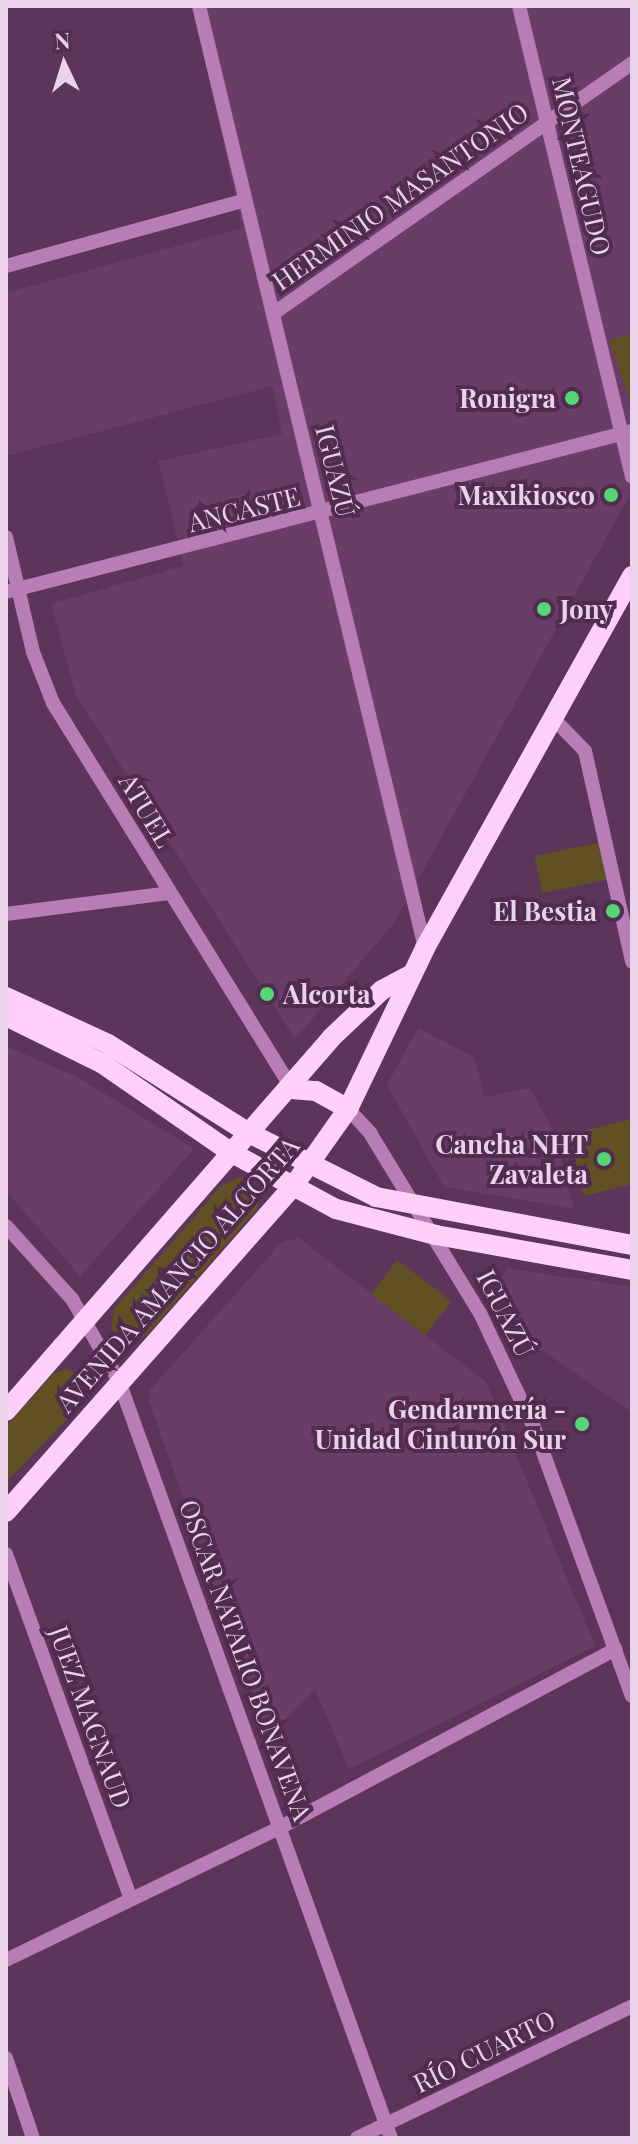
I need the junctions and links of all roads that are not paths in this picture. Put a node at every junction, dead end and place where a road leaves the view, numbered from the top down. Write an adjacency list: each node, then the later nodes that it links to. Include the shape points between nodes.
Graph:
1 (199, 6): 5 (street, IGUAZÚ)
2 (519, 6): 4 (street, MONTEAGUDO)
3 (632, 63): 4 (street, HERMINIO MASANTONIO)
4 (548, 124): 7 (street, HERMINIO MASANTONIO); 8 (street, MONTEAGUDO)
5 (245, 200): 6 (street); 7 (street, IGUAZÚ)
6 (6, 266)
7 (274, 313): 10 (street, IGUAZÚ)
8 (627, 432): 9 (street, MONTEAGUDO); 10 (street, ANCASTE)
9 (632, 477)
10 (322, 515): 13 (street, ANCASTE); 17 (street, IGUAZÚ)
11 (6, 537): 13 (street, ATUEL)
12 (632, 576): 14 (main road, AVENIDA AMANCIO ALCORTA)
13 (12, 590): 15 (street, ATUEL, via 53,703)
14 (552, 717): 17 (main road, AVENIDA AMANCIO ALCORTA); 18 (street, via 585,751)
15 (169, 893): 16 (street); 22 (street, ATUEL)
16 (6, 914)
17 (425, 948): 19 (main road, AVENIDA AMANCIO ALCORTA)
18 (632, 962)
19 (412, 974): 22 (main road, AVENIDA AMANCIO ALCORTA, via 382,990 331,1038); 23 (main road, AVENIDA AMANCIO ALCORTA)
20 (6, 997): 24 (main road, via 108,1044)
21 (6, 1016): 25 (main road, via 103,1064)
22 (292, 1089): 23 (main road, via 316,1091); 24 (main road, AVENIDA AMANCIO ALCORTA)
23 (348, 1109): 26 (main road, AVENIDA AMANCIO ALCORTA); 28 (street, IGUAZÚ, via 370,1133)
24 (249, 1133): 25 (main road, AVENIDA AMANCIO ALCORTA); 26 (main road)
25 (232, 1153): 27 (main road); 33 (main road, AVENIDA AMANCIO ALCORTA)
26 (309, 1166): 27 (main road, AVENIDA AMANCIO ALCORTA); 28 (main road)
27 (292, 1188): 30 (main road, via 363,1218); 34 (main road, AVENIDA AMANCIO ALCORTA)
28 (412, 1209): 30 (street, IGUAZÚ); 31 (main road)
29 (6, 1226): 33 (street, OSCAR NATALIO BONAVENA)
30 (436, 1235): 32 (main road); 38 (street, IGUAZÚ, via 535,1430)
31 (632, 1245)
32 (632, 1270)
33 (88, 1322): 34 (street, OSCAR NATALIO BONAVENA); 35 (main road, AVENIDA AMANCIO ALCORTA)
34 (119, 1381): 36 (main road, AVENIDA AMANCIO ALCORTA); 40 (street, OSCAR NATALIO BONAVENA)
35 (6, 1411)
36 (6, 1512)
37 (6, 1554): 41 (street, JUEZ MAGNAUD)
38 (616, 1649): 39 (street, IGUAZÚ); 40 (street)
39 (632, 1696)
40 (281, 1827): 41 (street); 45 (street, OSCAR NATALIO BONAVENA)
41 (130, 1896): 42 (street)
42 (6, 1960)
43 (632, 2006): 45 (street, RÍO CUARTO)
44 (6, 2058): 46 (street)
45 (388, 2131): 47 (street, RÍO CUARTO)
46 (33, 2138)
47 (357, 2138)

